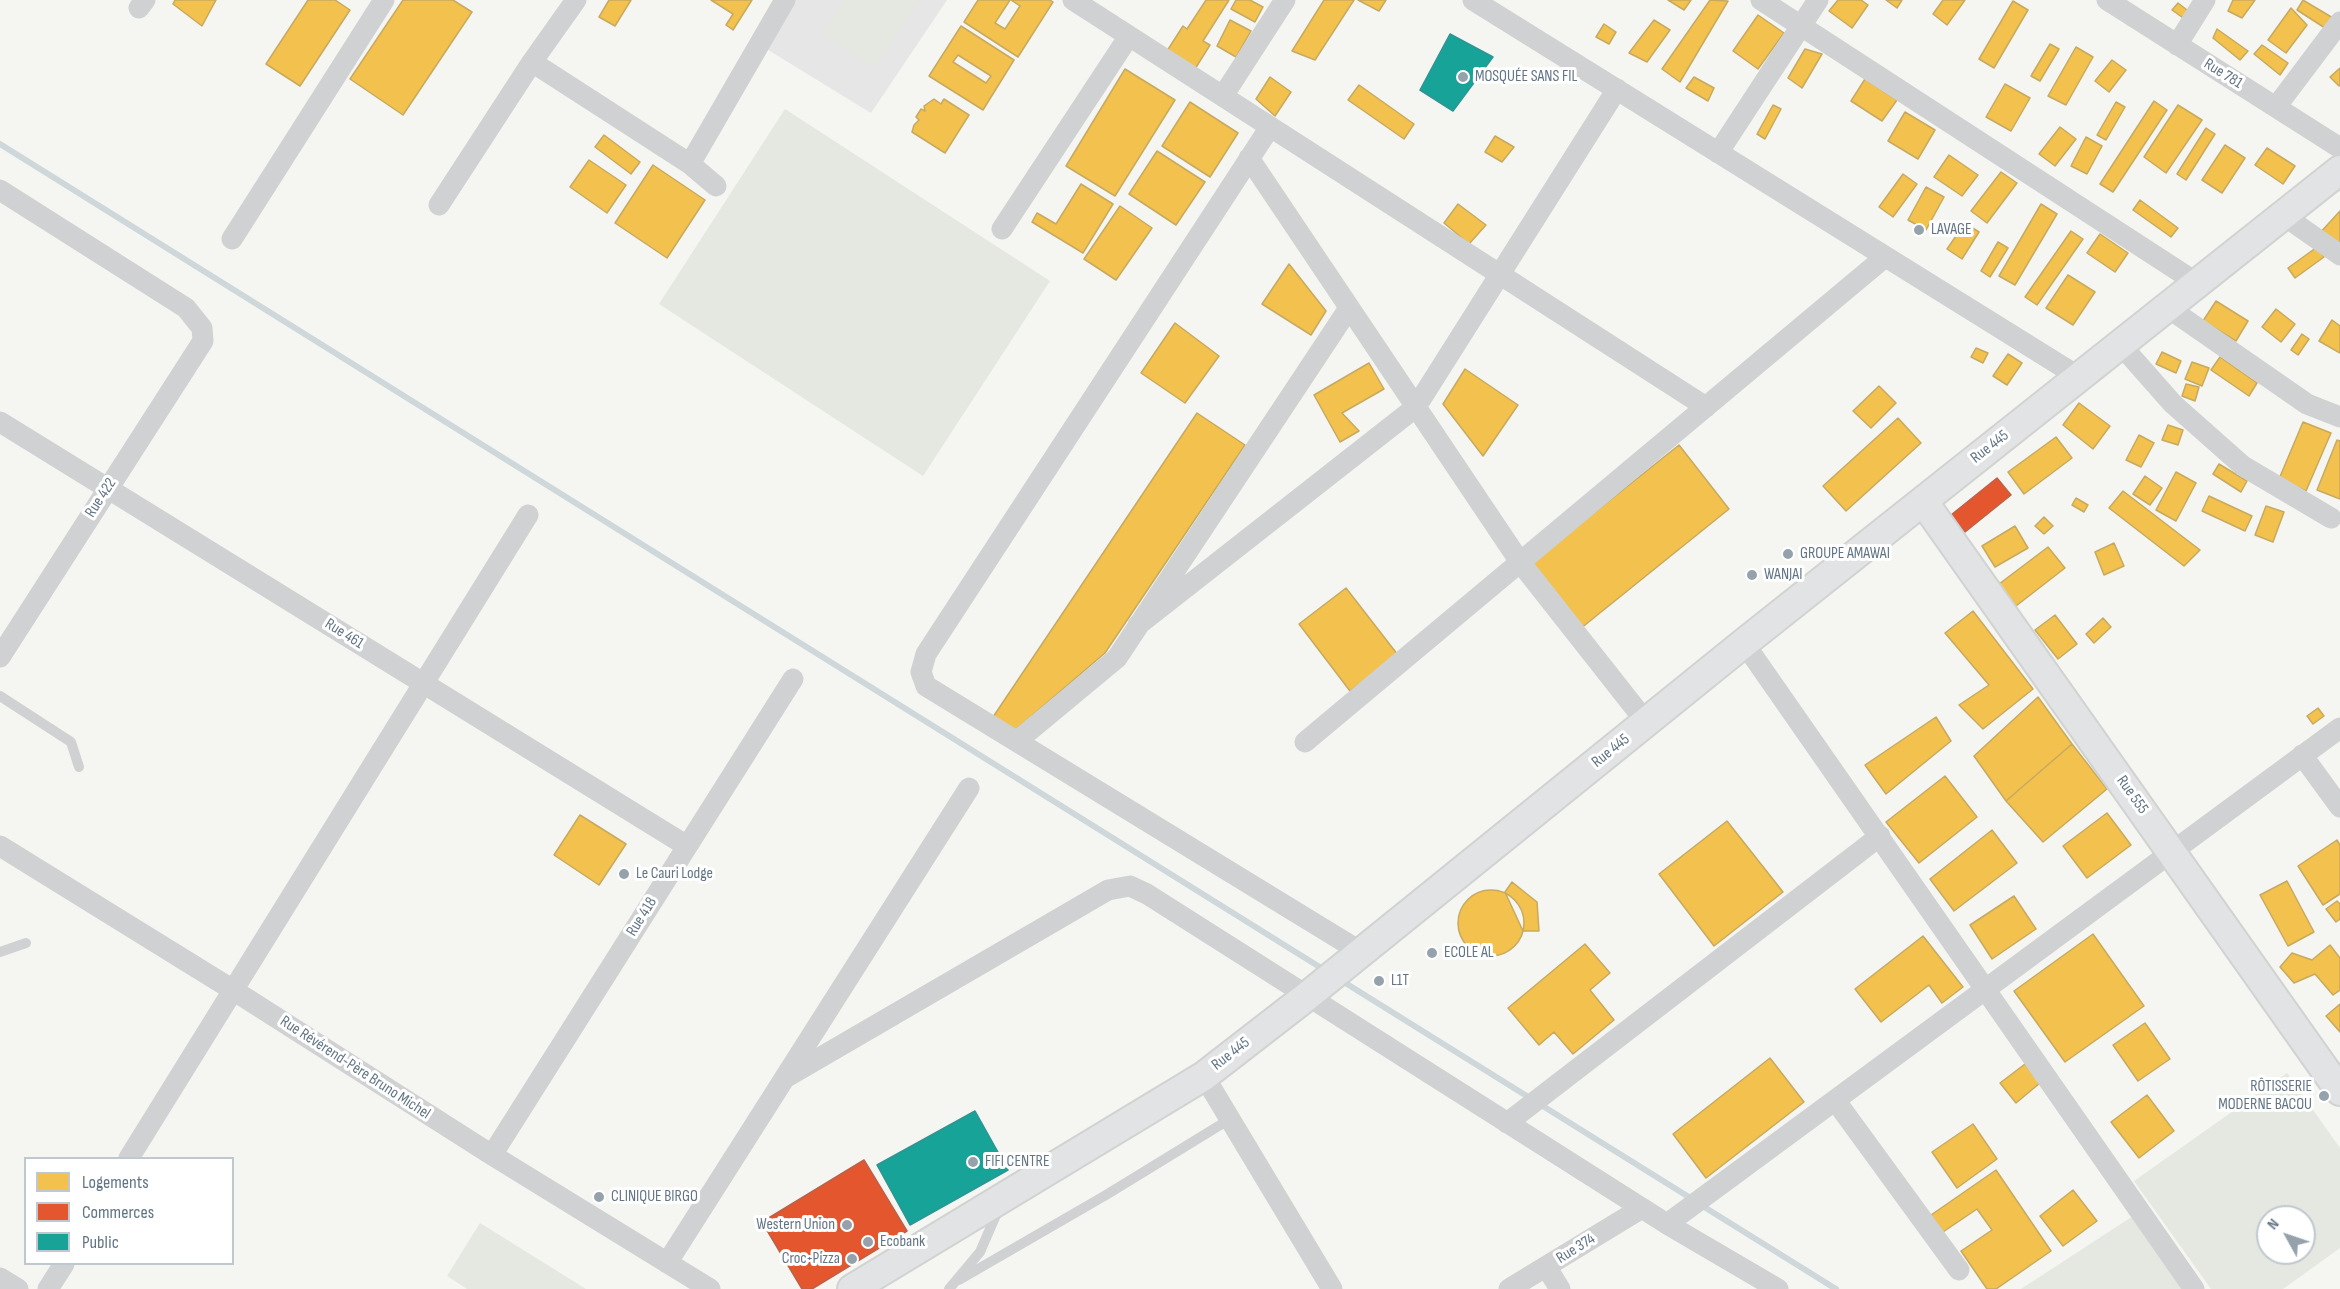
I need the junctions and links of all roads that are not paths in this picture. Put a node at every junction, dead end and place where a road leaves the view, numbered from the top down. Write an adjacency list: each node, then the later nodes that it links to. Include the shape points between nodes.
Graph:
1 (384, 0): 30 (street)
2 (576, 0): 15 (street)
3 (785, 0): 23 (street)
4 (1073, 0): 13 (street)
5 (1285, 0): 17 (street)
6 (1473, 0): 16 (street)
7 (1761, 0): 12 (street)
8 (1818, 0): 12 (street)
9 (2107, 0): 14 (street, Rue 781)
10 (2205, 0): 14 (street)
11 (2340, 22): 18 (street)
12 (1801, 26): 21 (street); 34 (street)
13 (1129, 36): 17 (street); 29 (street)
14 (2177, 45): 18 (street, Rue 781)
15 (532, 62): 23 (street); 27 (street)
16 (1617, 89): 21 (street); 33 (street)
17 (1223, 96): 19 (street)
18 (2276, 108): 20 (street, Rue 781)
19 (1270, 127): 22 (street); 33 (street)
20 (2340, 148)
21 (1719, 153): 32 (street)
22 (1249, 159): 36 (street); 56 (street, via 926,654 921,672 926,686)
23 (690, 164): 25 (street)
24 (2340, 170): 28 (street, Rue 445)
25 (716, 186)
26 (0, 190): 43 (street, Rue 422, via 186,308 202,328 203,341)
27 (439, 205)
28 (2283, 216): 31 (street); 34 (street, Rue 445)
29 (1002, 229)
30 (232, 239)
31 (2340, 255)
32 (1885, 257): 38 (street); 40 (street)
33 (1499, 274): 39 (street); 40 (street)
34 (2197, 283): 35 (street, Rue 445)
35 (2167, 307): 37 (street, Rue 445); 41 (street, via 2307,404)
36 (1349, 308): 39 (street); 48 (street)
37 (2120, 344): 38 (street, Rue 445); 46 (street, via 2173,404 2243,466)
38 (2079, 377): 44 (street, Rue 445)
39 (1416, 407): 47 (street); 48 (street)
40 (1706, 407): 47 (street)
41 (2340, 417)
42 (0, 422): 43 (street, Rue 461)
43 (108, 488): 50 (street, Rue 422); 52 (street, Rue 461)
44 (1923, 501): 49 (street, Rue 445); 65 (street, Rue 555)
45 (528, 515): 52 (street)
46 (2331, 518)
47 (1520, 562): 54 (street); 57 (street)
48 (1138, 625): 56 (street, via 1117,658)
49 (1744, 643): 54 (street, Rue 445); 62 (street)
50 (0, 657)
51 (793, 679): 64 (street, Rue 418)
52 (424, 684): 64 (street, Rue 461); 70 (street)
53 (0, 696): 59 (lane, via 71,742)
54 (1646, 722): 68 (street, Rue 445)
55 (2340, 728): 58 (street)
56 (1017, 741): 68 (street)
57 (1305, 742)
58 (2302, 755): 61 (street); 65 (street)
59 (79, 767)
60 (969, 788): 73 (street)
61 (2340, 807)
62 (1880, 836): 69 (street); 77 (street)
63 (0, 846): 70 (street, Rue Révérend-Père Bruno Michel)
64 (687, 846): 78 (street, Rue 418)
65 (2172, 851): 69 (street); 74 (street, Rue 555)
66 (26, 943): 67 (lane)
67 (0, 952)
68 (1357, 955): 71 (street, Rue 445)
69 (1986, 988): 75 (street); 98 (street)
70 (233, 990): 78 (street, Rue Révérend-Père Bruno Michel); 79 (street)
71 (1314, 990): 72 (street, Rue 445); 73 (street, via 1130,886 1108,890); 77 (street)
72 (1204, 1076): 76 (street); 80 (street, Rue 445)
73 (785, 1078): 83 (street)
74 (2340, 1091)
75 (1835, 1100): 82 (street); 86 (street)
76 (1230, 1119): 88 (lane); 94 (street)
77 (1507, 1123): 81 (street)
78 (492, 1155): 83 (street, Rue Révérend-Père Bruno Michel)
79 (130, 1157)
80 (1004, 1197): 88 (lane, via 980,1252); 92 (street, Rue 445)
81 (1642, 1208): 82 (street); 85 (street, Rue 374)
82 (1667, 1224): 97 (street)
83 (667, 1263): 91 (street, Rue Révérend-Père Bruno Michel)
84 (63, 1265): 90 (street)
85 (1547, 1268): 95 (street, Rue 374); 96 (street)
86 (1959, 1270)
87 (0, 1278): 89 (street)
88 (958, 1280): 93 (lane)
89 (18, 1289)
90 (48, 1289)
91 (710, 1289)
92 (852, 1289)
93 (949, 1289)
94 (1332, 1289)
95 (1509, 1289)
96 (1560, 1289)
97 (1778, 1289)
98 (2194, 1289)

